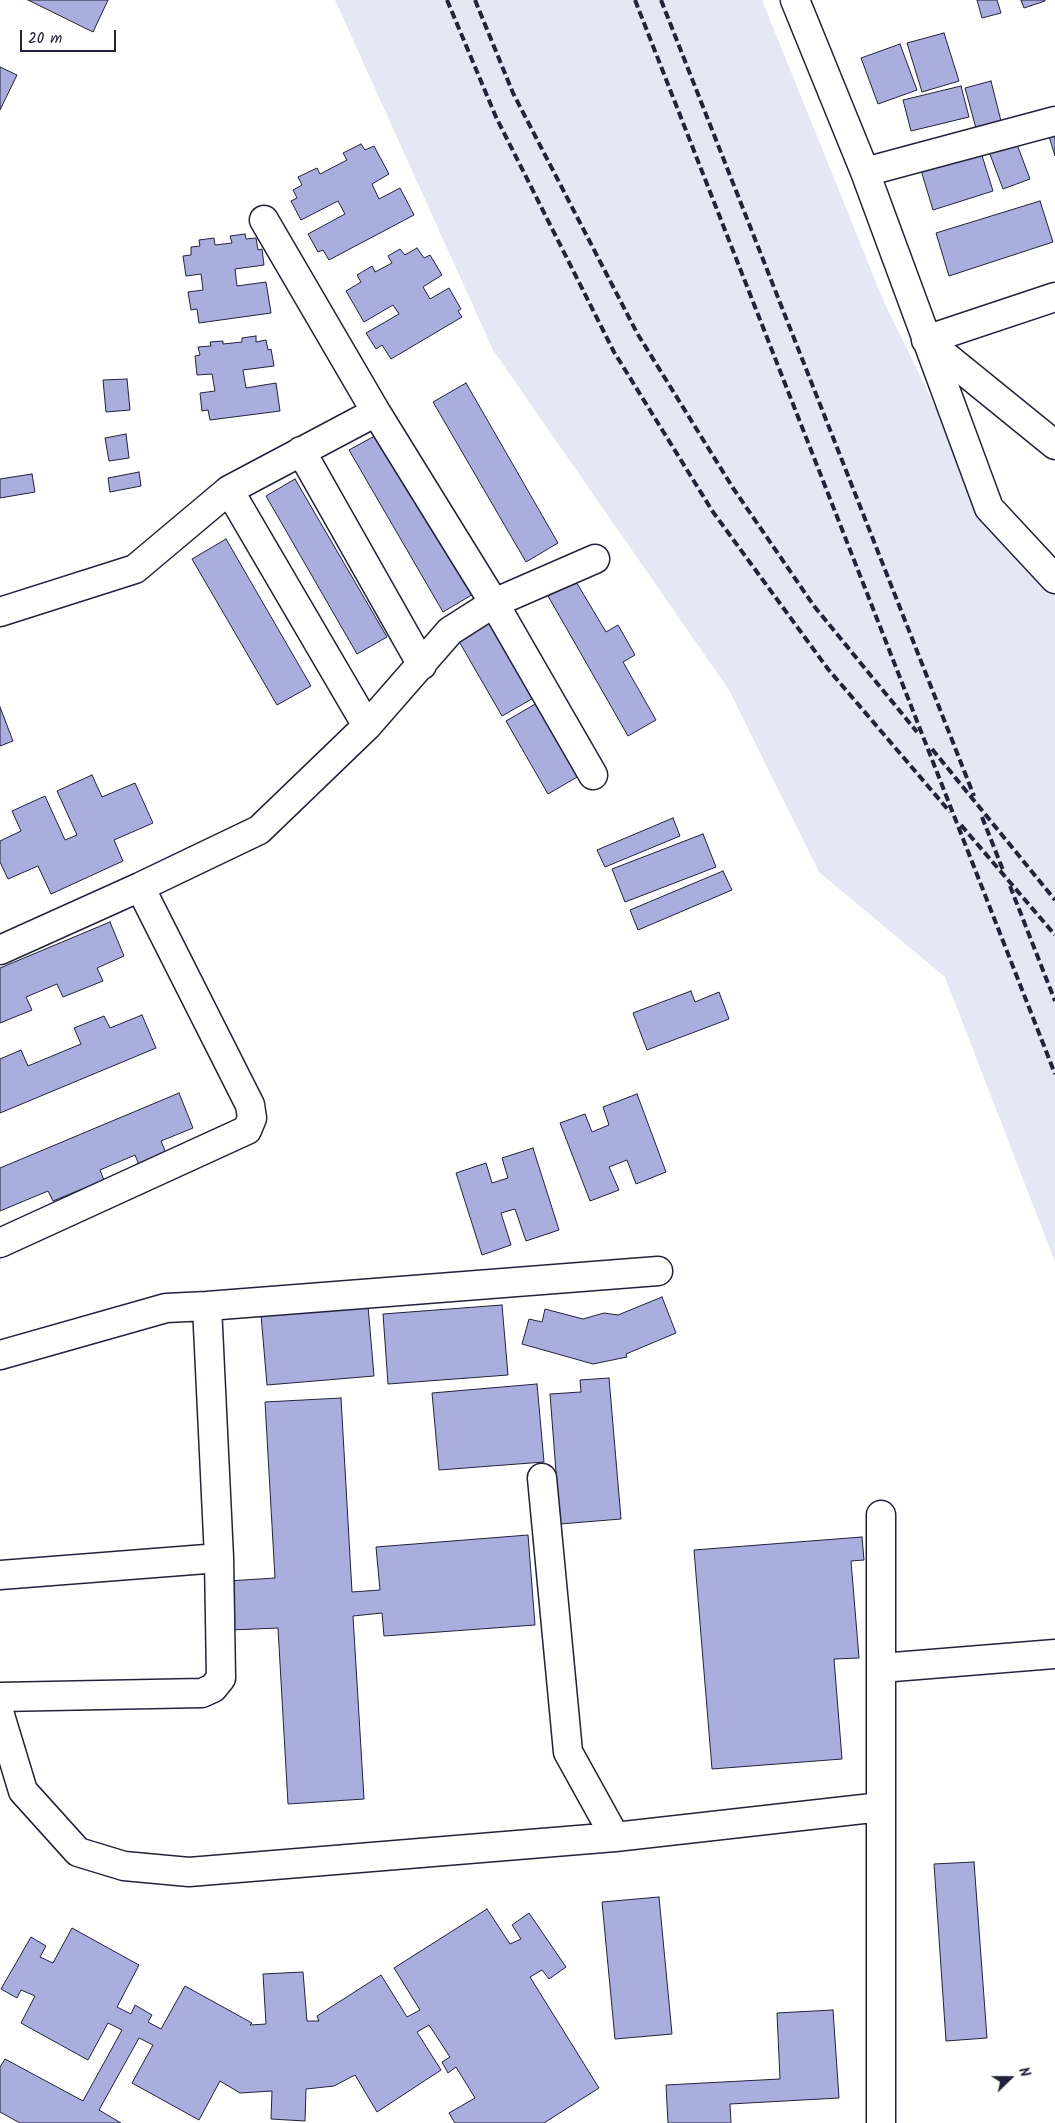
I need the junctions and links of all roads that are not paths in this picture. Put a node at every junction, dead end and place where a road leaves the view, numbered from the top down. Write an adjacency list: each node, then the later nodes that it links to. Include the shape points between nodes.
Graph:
1 (795, 0): 3 (street)
2 (1055, 121): 3 (street)
3 (865, 172): 6 (street)
4 (264, 220): 7 (street)
5 (1055, 297): 6 (street)
6 (926, 340): 8 (street); 12 (street, via 989,508)
7 (376, 412): 9 (street); 13 (street)
8 (1055, 445)
9 (300, 451): 10 (street); 15 (street)
10 (229, 490): 14 (street, via 135,569); 16 (street)
11 (595, 559): 13 (street)
12 (1055, 579)
13 (494, 603): 15 (street, via 450,631); 17 (street)
14 (4, 608)
15 (422, 665): 16 (street)
16 (367, 726): 18 (street, via 259,830)
17 (593, 775)
18 (140, 887): 19 (street); 20 (street, via 250,1105 252,1118 247,1130)
19 (3, 941)
20 (0, 1243)
21 (658, 1271): 22 (street)
22 (207, 1306): 23 (street, via 166,1308); 26 (street)
23 (0, 1355)
24 (542, 1478): 33 (street, via 568,1752)
25 (881, 1515): 29 (street)
26 (219, 1558): 27 (street); 30 (street, via 221,1678 213,1688 202,1693)
27 (0, 1575)
28 (1055, 1654): 29 (street)
29 (881, 1668): 32 (street)
30 (0, 1697)
31 (0, 1715): 33 (street, via 23,1791 78,1852 124,1866 189,1872)
32 (881, 1807): 33 (street); 34 (street)
33 (615, 1837)
34 (881, 2123)

